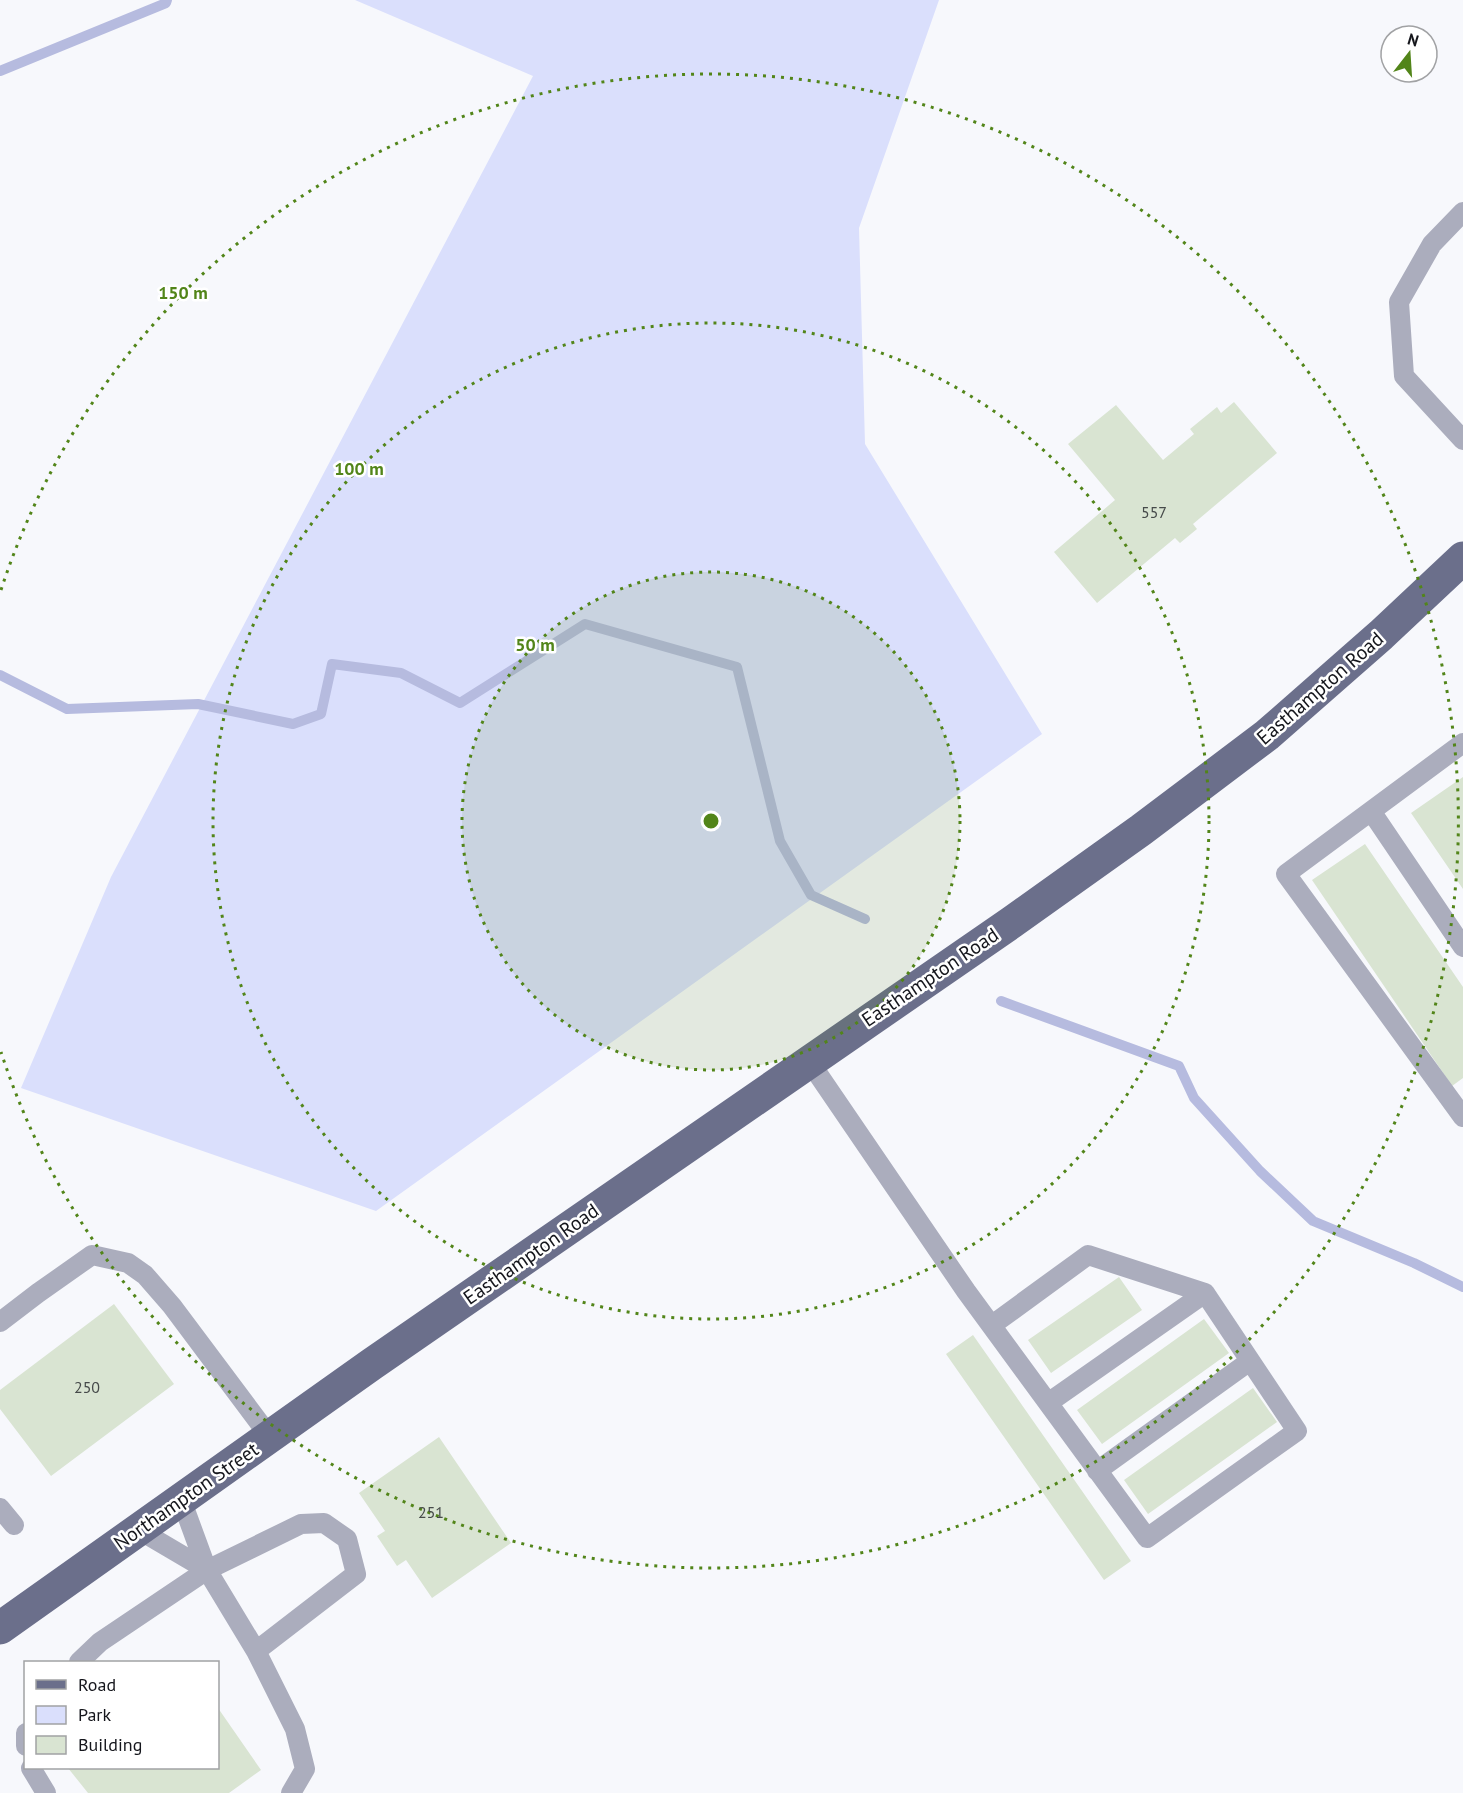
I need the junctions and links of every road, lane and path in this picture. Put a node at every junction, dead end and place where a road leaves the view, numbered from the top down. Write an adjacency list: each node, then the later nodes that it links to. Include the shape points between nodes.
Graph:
1 (1463, 212): 2 (lane, via 1432,244 1399,302 1404,376)
2 (1463, 440)
3 (1463, 558): 7 (main road, Easthampton Road, via 1325,686 1208,781)
4 (1463, 743): 5 (lane)
5 (1371, 811): 6 (lane); 8 (lane, via 1286,874)
6 (1463, 947)
7 (809, 1061): 11 (lane); 13 (main road, Easthampton Road)
8 (1463, 1117)
9 (1205, 1293): 11 (lane, via 1088,1255); 12 (lane); 14 (lane)
10 (0, 1322): 15 (lane, via 92,1255 128,1263 145,1275 172,1306)
11 (992, 1325): 14 (lane)
12 (1250, 1361): 16 (lane); 16 (lane, via 1297,1431 1147,1538)
13 (372, 1364): 15 (main road, Northampton Street)
14 (1048, 1403): 16 (lane)
15 (270, 1437): 17 (main road, Northampton Street)
16 (1097, 1471)
17 (182, 1499): 20 (main road, Northampton Street); 21 (lane)
18 (0, 1508): 19 (lane)
19 (14, 1525)
20 (139, 1530): 21 (lane); 22 (main road, Northampton Street)
21 (207, 1570): 23 (lane); 23 (lane, via 301,1524 324,1523 347,1539 356,1574); 24 (lane, via 100,1642)
22 (0, 1628)
23 (256, 1651): 27 (lane, via 295,1729 305,1769)
24 (80, 1661)
25 (32, 1769): 26 (lane)
26 (46, 1793)
27 (291, 1793)

